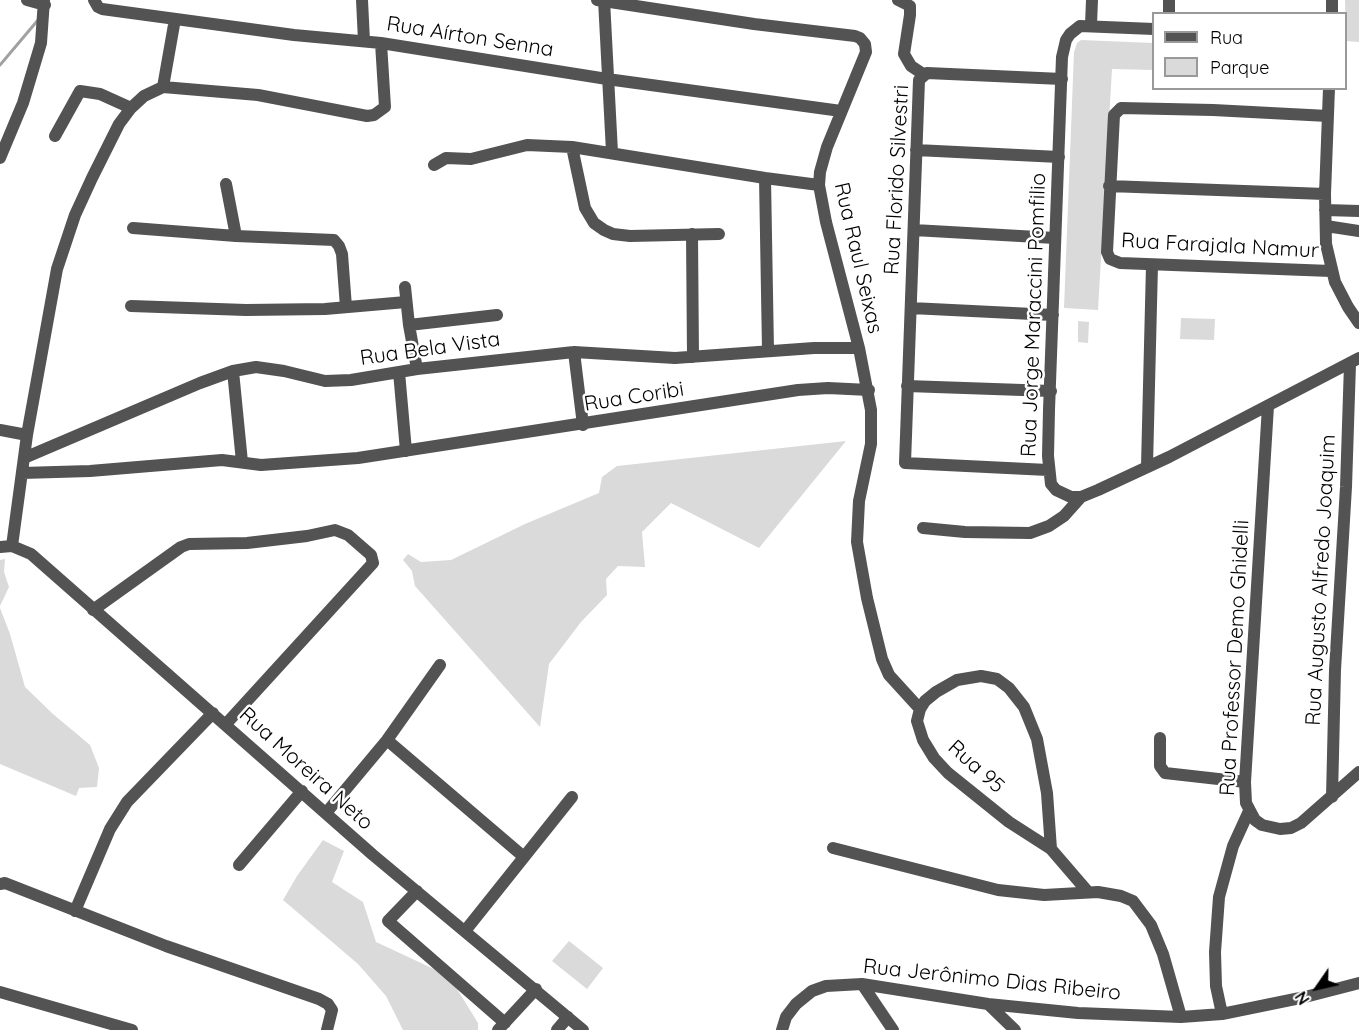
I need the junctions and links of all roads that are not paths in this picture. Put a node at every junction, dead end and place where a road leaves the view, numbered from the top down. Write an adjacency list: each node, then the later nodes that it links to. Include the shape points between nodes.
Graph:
1 (27, 0): 7 (street)
2 (362, 0): 11 (street)
3 (601, 0): 14 (street); 19 (street, Rua Raul Seixas, via 860,38 866,52)
4 (898, 0): 13 (street, via 910,6 904,54 911,66)
5 (1092, 0): 9 (street)
6 (94, 1): 8 (street, Rua Aírton Senna, via 102,9)
7 (45, 2): 25 (street, via 41,43 23,103)
8 (175, 19): 11 (street, Rua Aírton Senna); 16 (street)
9 (1091, 25): 10 (street); 15 (street, Rua Jorge Maraccini Pomfilio, via 1080,26 1066,40)
10 (1152, 29)
11 (364, 41): 12 (street, Rua Aírton Senna)
12 (381, 43): 14 (street, Rua Aírton Senna); 16 (street, via 385,108 367,116 258,94)
13 (924, 74): 15 (street, Rua Florido Silvestri); 23 (street, Rua Florido Silvestri, via 919,80)
14 (607, 79): 19 (street, Rua Aírton Senna); 24 (street)
15 (1062, 79): 26 (street, Rua Jorge Maraccini Pomfilio)
16 (163, 87): 18 (street)
17 (1329, 90): 20 (street)
18 (131, 108): 21 (street, via 100,94 80,91); 68 (street, via 87,187 61,258)
19 (841, 111): 30 (street, Rua Raul Seixas, via 827,147)
20 (1328, 116): 31 (street, Rua Farajala Namur, via 1121,108 1114,116); 32 (street)
21 (55, 136)
22 (573, 147): 24 (street); 27 (street, via 527,145 471,159 446,158); 39 (street, via 585,208 594,223 613,234 630,236)
23 (916, 150): 26 (street); 37 (street, Rua Florido Silvestri)
24 (612, 152): 28 (street)
25 (0, 158)
26 (1059, 158): 42 (street, Rua Jorge Maraccini Pomfilio)
27 (434, 165)
28 (765, 178): 30 (street); 55 (street)
29 (226, 184): 41 (street)
30 (819, 185): 54 (street, Rua Raul Seixas)
31 (1109, 186): 32 (street); 43 (street, Rua Farajala Namur, via 1108,257 1120,263)
32 (1325, 194): 33 (street)
33 (1325, 210): 34 (street); 35 (street)
34 (1359, 211)
35 (1326, 226): 38 (street); 44 (street)
36 (133, 228): 41 (street)
37 (914, 230): 42 (street); 49 (street, Rua Florido Silvestri)
38 (1359, 231)
39 (692, 234): 40 (street); 57 (street)
40 (719, 234)
41 (236, 236): 48 (street, via 334,240 342,254)
42 (1055, 238): 51 (street, Rua Jorge Maraccini Pomfilio)
43 (1152, 265): 44 (street, Rua Farajala Namur); 72 (street)
44 (1331, 271): 52 (street)
45 (405, 287): 46 (street)
46 (406, 302): 48 (street); 53 (street)
47 (130, 306): 48 (street)
48 (346, 308)
49 (911, 308): 51 (street); 62 (street, Rua Florido Silvestri)
50 (497, 315): 53 (street)
51 (1053, 315): 64 (street, Rua Jorge Maraccini Pomfilio)
52 (1359, 323)
53 (409, 326): 59 (street)
54 (859, 348): 55 (street, Rua Bela Vista); 63 (street, Rua Raul Seixas)
55 (768, 350): 57 (street, Rua Bela Vista)
56 (574, 352): 57 (street, Rua Bela Vista); 59 (street, Rua Bela Vista); 66 (street)
57 (693, 357)
58 (1354, 361): 65 (street); 88 (street, Rua Augusto Alfredo Joaquim, via 1335,670)
59 (417, 369): 61 (street, Rua Bela Vista)
60 (233, 371): 61 (street, Rua Bela Vista, via 256,367 325,381); 70 (street, Rua Bela Vista); 71 (street)
61 (399, 372): 69 (street)
62 (908, 386): 64 (street); 73 (street, Rua Florido Silvestri, via 904,469)
63 (868, 390): 66 (street, Rua Coribi, via 798,390); 80 (street, Rua Raul Seixas, via 872,438 857,542 882,659 889,675)
64 (1051, 391): 73 (street, Rua Jorge Maraccini Pomfilio)
65 (1268, 406): 72 (street); 86 (street, Rua Professor Demo Ghidelli)
66 (583, 425): 69 (street, Rua Coribi)
67 (0, 430): 68 (street)
68 (27, 435): 70 (street)
69 (406, 452): 71 (street, Rua Coribi, via 261,465)
70 (24, 458): 74 (street)
71 (242, 462): 74 (street, Rua Coribi)
72 (1147, 466): 75 (street)
73 (1048, 470): 75 (street, Rua Jorge Maraccini Pomfilio, via 1056,490)
74 (22, 473): 77 (street)
75 (1081, 497): 76 (street, via 1064,516 1030,533)
76 (923, 528)
77 (6, 546): 78 (street, Rua Moreira Neto, via 31,554)
78 (93, 610): 81 (street, Rua Moreira Neto); 82 (street, via 189,544 247,543 335,530 348,535 371,555 373,562)
79 (440, 665): 84 (street)
80 (920, 709): 93 (street, Rua 95, via 917,721 923,740 948,773 1009,822); 93 (street, via 925,700 957,680 981,675 1009,687 1024,707 1037,739 1047,793)
81 (213, 713): 82 (street, Rua Moreira Neto); 99 (street, via 127,802 110,829)
82 (226, 724): 87 (street, Rua Moreira Neto)
83 (1160, 738): 86 (street, via 1160,766 1165,773)
84 (387, 740): 91 (street); 94 (street)
85 (1359, 772): 88 (street, Rua Professor Demo Ghidelli)
86 (1245, 782): 90 (street, Rua Professor Demo Ghidelli)
87 (302, 791): 91 (street, Rua Moreira Neto); 95 (street)
88 (1332, 797): 90 (street, Rua Professor Demo Ghidelli, via 1291,828 1262,825)
89 (572, 798): 94 (street)
90 (1249, 811): 106 (street, via 1233,846 1219,897 1215,952)
91 (326, 813): 97 (street, Rua Moreira Neto)
92 (833, 849): 98 (street, via 998,890 1044,895)
93 (1051, 849): 98 (street, Rua 95)
94 (524, 857): 100 (street)
95 (239, 865)
96 (0, 884): 99 (street)
97 (417, 891): 100 (street, Rua Moreira Neto); 109 (street, via 388,921)
98 (1088, 892): 108 (street, via 1121,896 1132,901 1147,918 1163,954)
99 (75, 911): 111 (street, via 319,999 332,1010)
100 (465, 931): 103 (street, Rua Moreira Neto)
101 (1359, 983): 106 (street, Rua Jerônimo Dias Ribeiro)
102 (862, 984): 105 (street, Rua Jerônimo Dias Ribeiro); 114 (street, Rua Jerônimo Dias Ribeiro, via 826,986 812,991 786,1017); 115 (street)
103 (536, 989): 107 (street, Rua Moreira Neto); 109 (street)
104 (0, 992): 110 (street)
105 (988, 1004): 108 (street, Rua Jerônimo Dias Ribeiro); 116 (street)
106 (1221, 1014): 108 (street, Rua Jerônimo Dias Ribeiro)
107 (568, 1017): 112 (street); 113 (street, Rua Moreira Neto)
108 (1181, 1017)
109 (501, 1026)
110 (132, 1030)
111 (327, 1030)
112 (557, 1030)
113 (583, 1030)
114 (782, 1030)
115 (893, 1030)
116 (1015, 1030)

